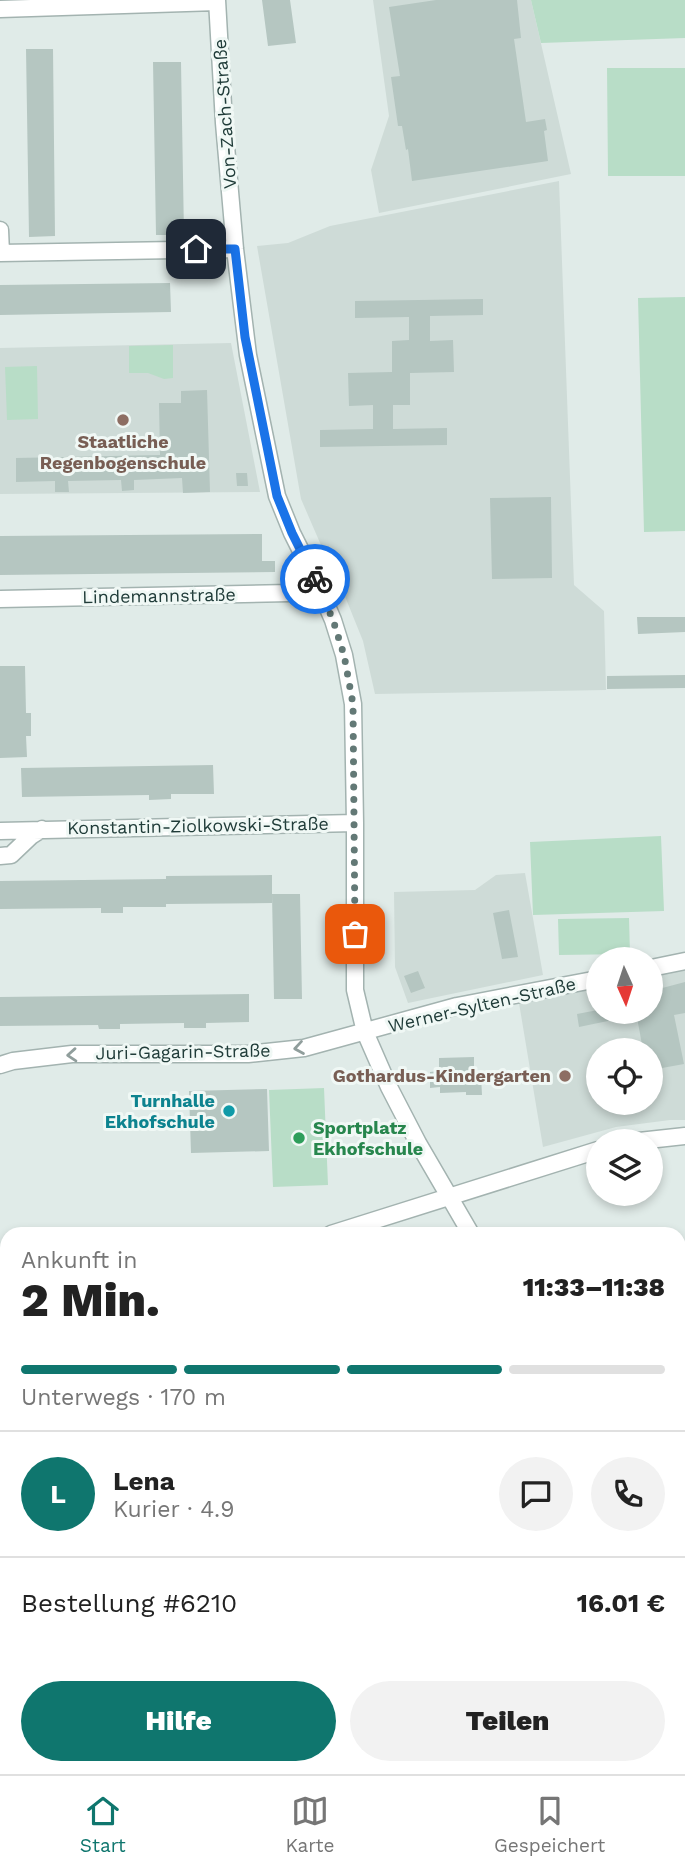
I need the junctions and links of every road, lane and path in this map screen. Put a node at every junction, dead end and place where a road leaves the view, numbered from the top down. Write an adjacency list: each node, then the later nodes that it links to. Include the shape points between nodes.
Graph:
1 (217, 1): 2 (street); 4 (street, Von-Zach-Straße)
2 (0, 9)
3 (0, 230): 5 (street)
4 (235, 249): 5 (street); 6 (street, Von-Zach-Straße, via 245,337 277,496)
5 (0, 253)
6 (317, 583): 7 (street, Lindemannstraße, via 290,593); 8 (street, Von-Zach-Straße, via 344,655 353,704)
7 (0, 600)
8 (355, 823): 9 (street, Konstantin-Ziolkowski-Straße); 15 (street, Von-Zach-Straße, via 355,990)
9 (42, 829): 10 (street, Konstantin-Ziolkowski-Straße); 11 (street, Konstantin-Ziolkowski-Straße, via 11,855)
10 (0, 831)
11 (0, 856)
12 (685, 961): 13 (street)
13 (663, 966)
14 (586, 981): 15 (street, Werner-Sylten-Straße, via 457,1006)
15 (365, 1032): 16 (street, Juri-Gagarin-Straße, one-way to 16, via 304,1048 254,1054 72,1054); 20 (street, Von-Zach-Straße, via 389,1087)
16 (0, 1065)
17 (685, 1136): 18 (street)
18 (663, 1138)
19 (586, 1154): 20 (street)
20 (449, 1196): 21 (street); 22 (street, Von-Zach-Straße)
21 (353, 1227)
22 (467, 1227)

